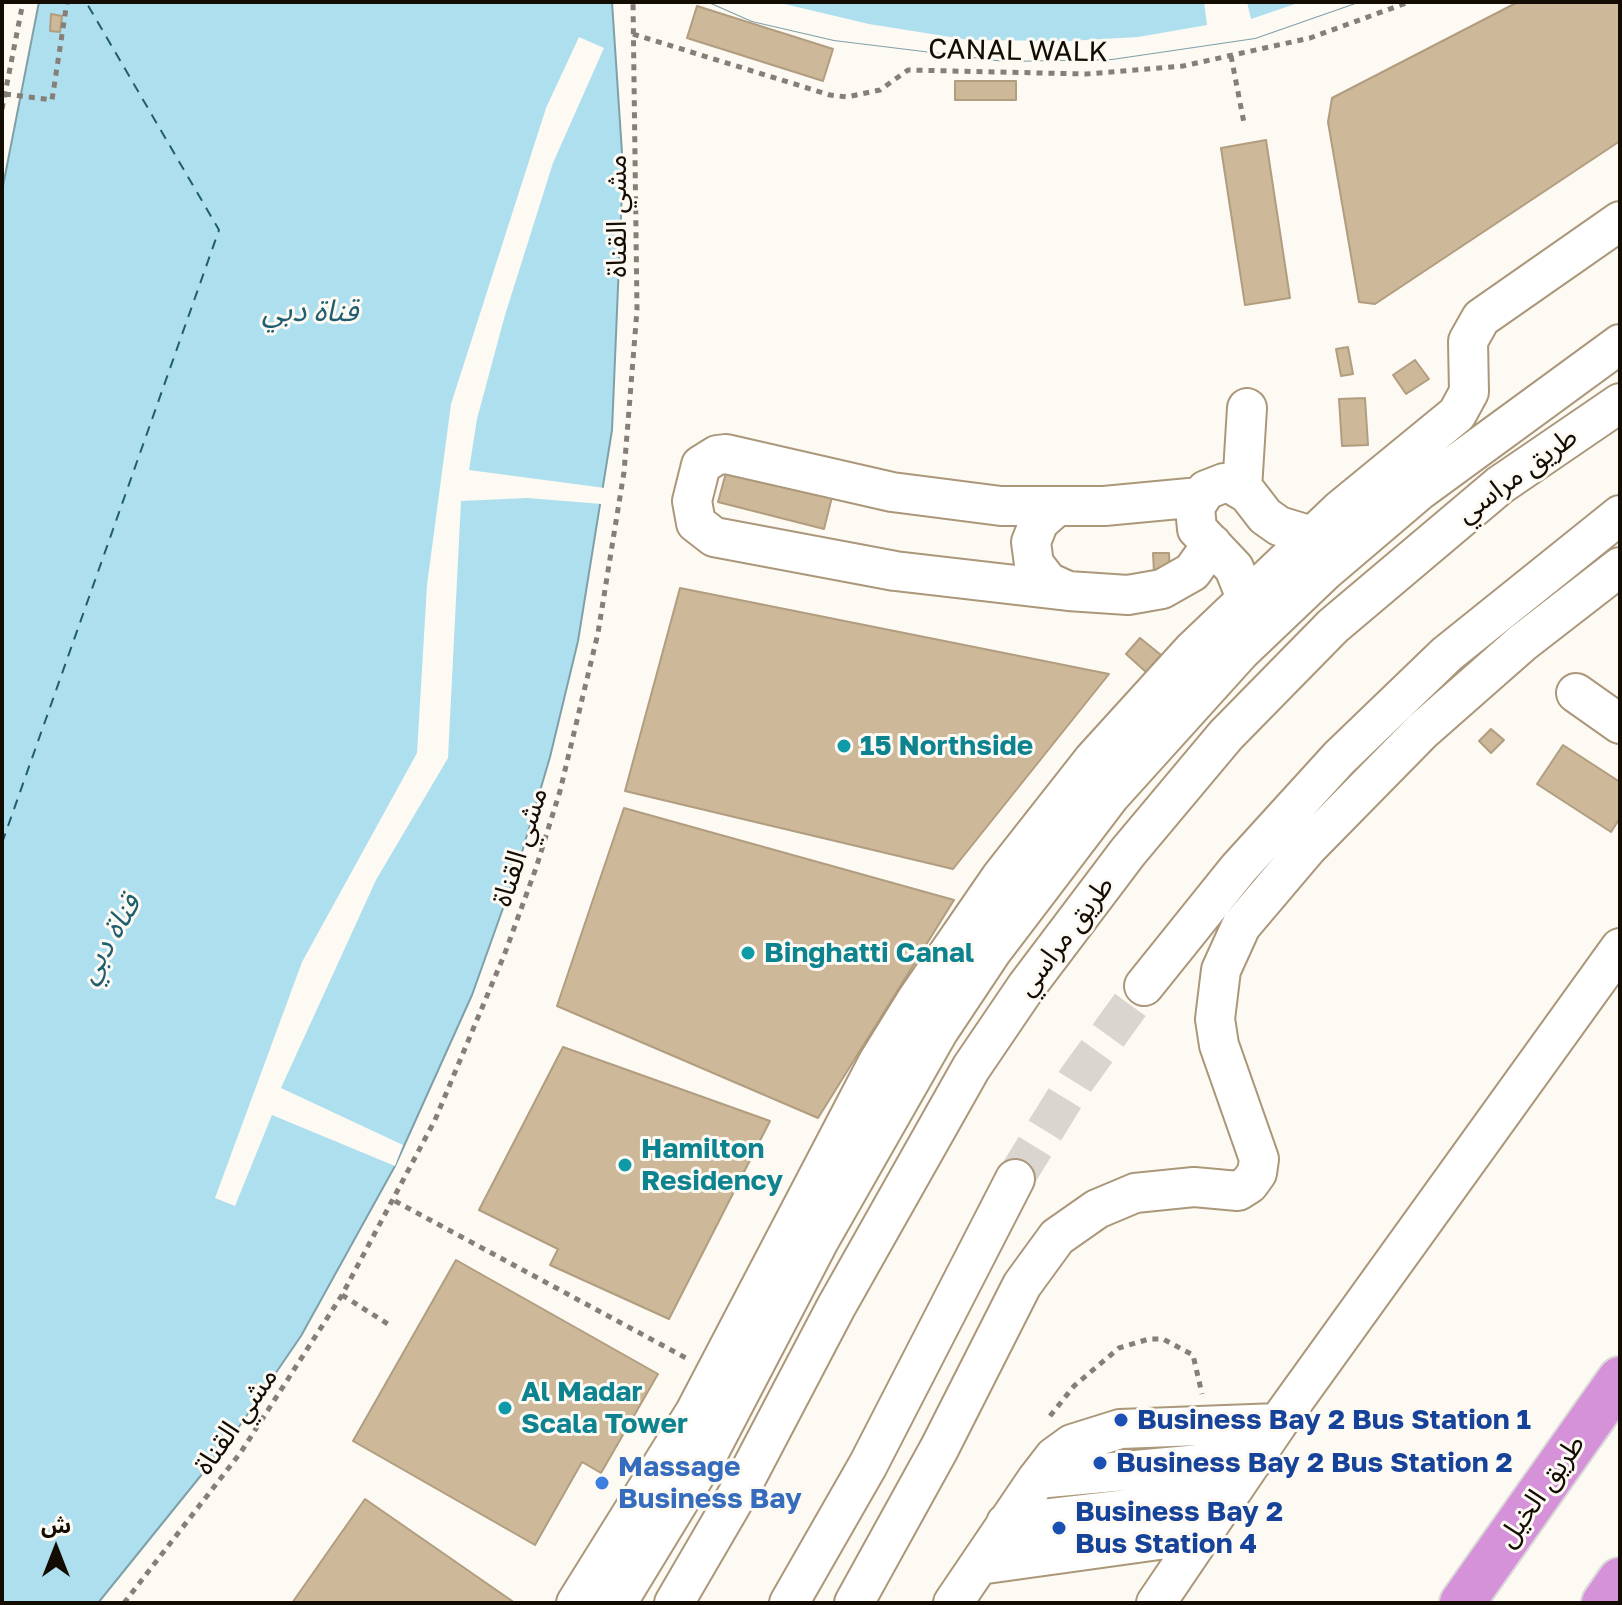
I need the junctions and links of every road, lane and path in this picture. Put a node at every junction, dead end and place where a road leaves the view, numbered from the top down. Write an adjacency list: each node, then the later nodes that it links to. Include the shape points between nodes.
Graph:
1 (23, 2): 7 (path)
2 (67, 2): 7 (path, via 52,100)
3 (633, 2): 5 (path, مشي القناة)
4 (1409, 2): 6 (path, CANAL WALK, via 1310,38)
5 (633, 34): 6 (path, CANAL WALK, via 847,97 880,90 908,70 1086,74 1183,66); 31 (path, مشي القناة, via 637,310 624,472 598,633 560,791 531,882 471,1037)
6 (1231, 56): 9 (path)
7 (5, 94): 8 (path)
8 (2, 109)
9 (1244, 123)
10 (1620, 221): 14 (street, via 1481,318 1468,341 1470,379 1464,404)
11 (1620, 344): 14 (street)
12 (1615, 406): 47 (street, طريق مراسي, via 1500,485 1333,626 1226,735 1128,852 971,1068)
13 (1247, 408): 15 (street)
14 (1407, 477): 19 (street); 28 (street, via 1325,571 1241,651 1110,796)
15 (1242, 489): 16 (street, via 1224,483); 19 (street, via 1279,526)
16 (1200, 497): 17 (street); 20 (street, via 1194,518)
17 (1056, 507): 22 (street, via 1039,522 1031,542 1034,564 1048,582); 22 (street, via 1001,506 892,492 726,454 701,465 692,501 696,523 714,537 895,571)
18 (1620, 515): 27 (street, via 1470,635 1350,747 1238,869)
19 (1312, 536): 23 (street)
20 (1212, 544): 22 (street, via 1192,572 1162,589 1128,595); 23 (street, via 1234,568)
21 (1620, 567): 49 (street, via 1422,731 1308,847 1241,926 1221,970 1215,1019 1259,1159 1257,1173 1238,1191 1194,1187 1135,1193 1097,1209 1057,1237 1022,1285)
22 (1068, 591)
23 (1246, 598): 28 (street, via 1142,704 1046,817 933,974)
24 (1576, 693): 25 (street)
25 (1620, 724)
26 (1620, 948): 37 (street)
27 (1144, 986)
28 (857, 1136): 30 (street); 32 (street)
29 (1015, 1179): 48 (street, via 868,1465)
30 (814, 1181): 32 (street); 35 (street)
31 (395, 1201): 33 (path, مشي القناة); 35 (path)
32 (820, 1239): 45 (street, via 709,1452)
33 (342, 1295): 34 (path); 46 (path, مشي القناة, via 241,1452)
34 (391, 1326)
35 (715, 1373): 45 (street, via 656,1478)
36 (1620, 1379): 52 (highway, طريق الخيل)
37 (1278, 1423): 38 (street); 39 (street, via 1095,1434 1054,1457)
38 (1255, 1459): 39 (street); 40 (street)
39 (1037, 1479): 41 (street)
40 (1229, 1497): 41 (street); 42 (street)
41 (1006, 1523): 43 (street)
42 (1202, 1534): 43 (street); 51 (street)
43 (979, 1565): 50 (street)
44 (1620, 1580): 53 (highway)
45 (601, 1596)
46 (124, 1603)
47 (674, 1603)
48 (789, 1603)
49 (854, 1603)
50 (953, 1603)
51 (1156, 1603)
52 (1462, 1603)
53 (1604, 1603)

